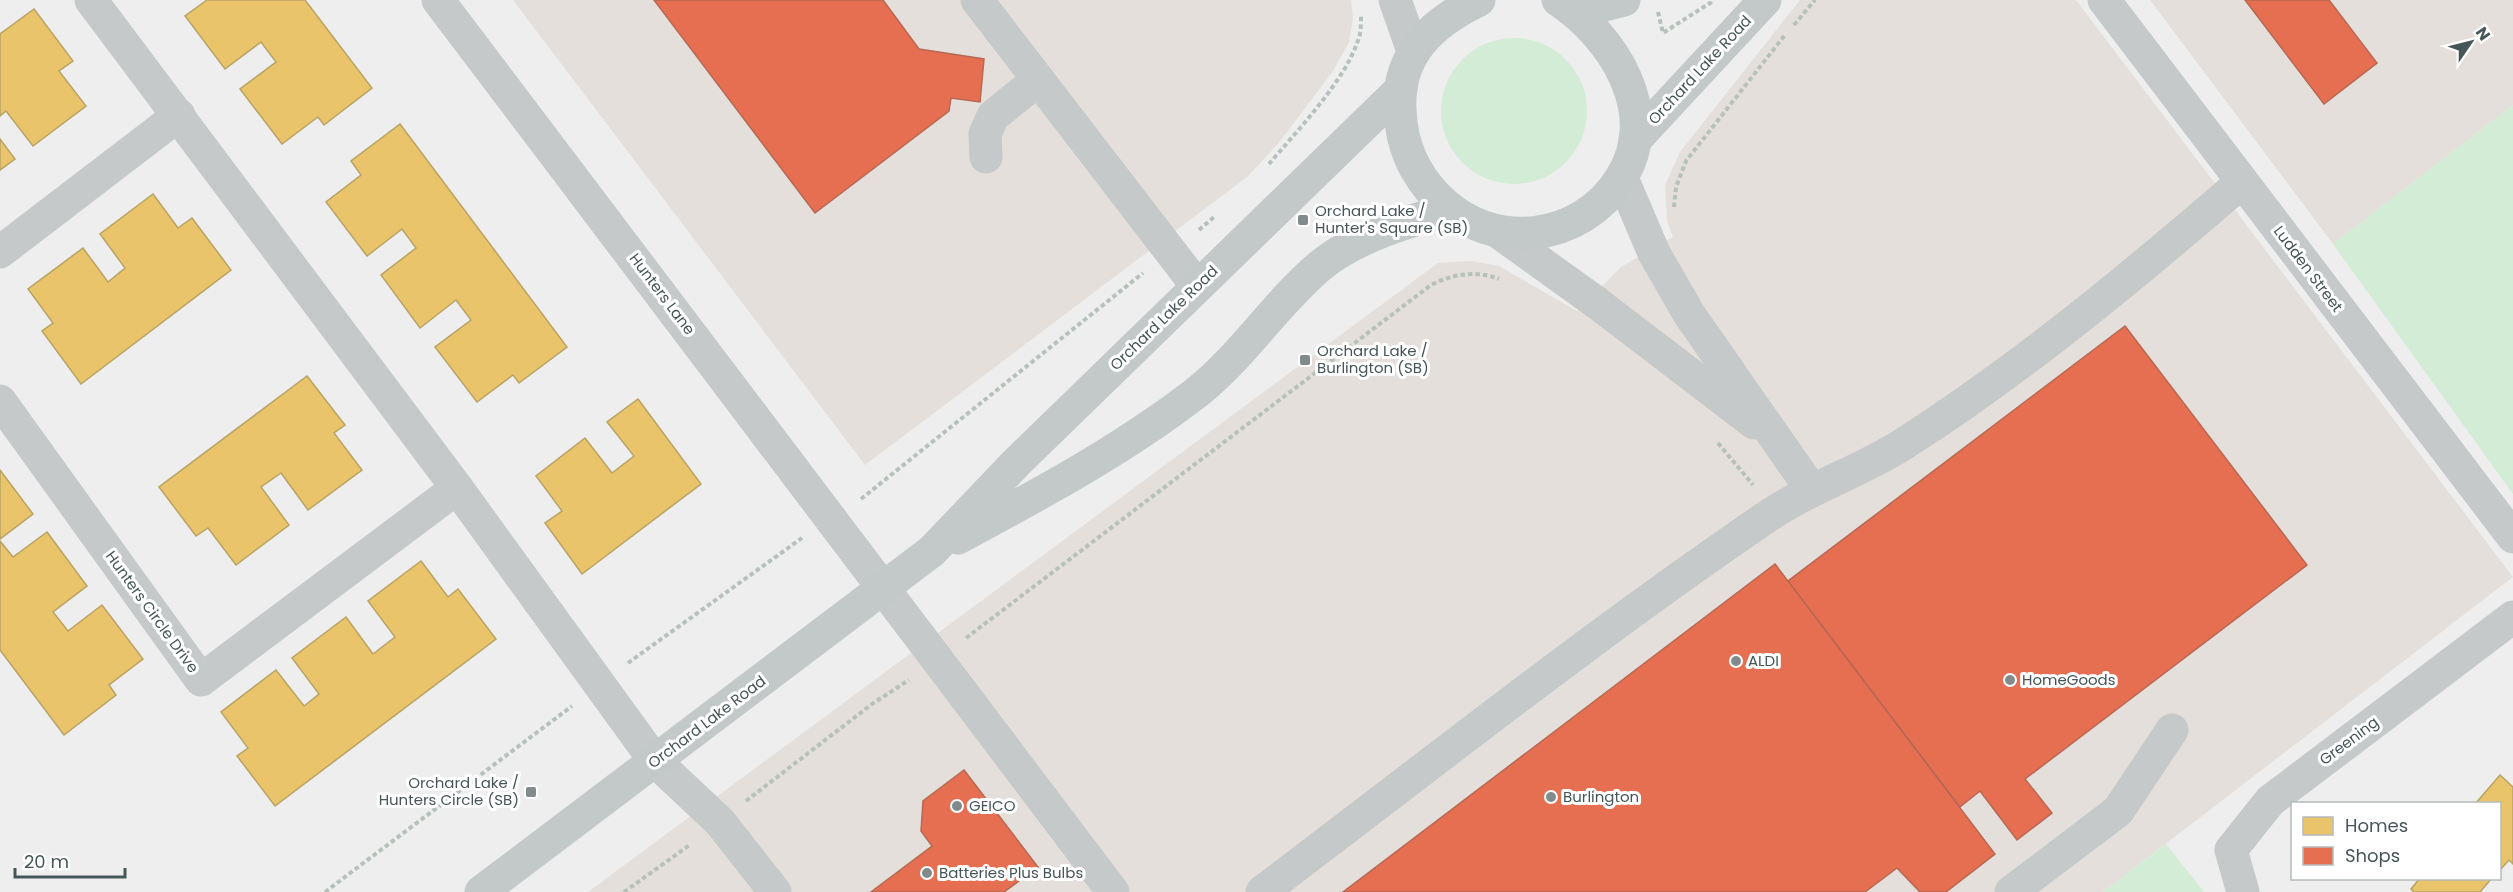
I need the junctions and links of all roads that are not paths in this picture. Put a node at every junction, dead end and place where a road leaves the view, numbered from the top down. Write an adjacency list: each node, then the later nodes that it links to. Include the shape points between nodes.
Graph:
1 (91, 0): 13 (street)
2 (438, 0): 28 (street, Hunters Lane)
3 (977, 0): 11 (street)
4 (1395, 0): 10 (street)
5 (1479, 0): 10 (main road, via 1437,23)
6 (1624, 0): 9 (main road)
7 (1765, 0): 14 (main road, Orchard Lake Road)
8 (2104, 0): 17 (street, Ludden Street)
9 (1568, 6): 14 (main road, via 1598,32 1621,66 1634,112)
10 (1413, 51): 12 (main road)
11 (1038, 80): 15 (street, via 993,116 985,134); 21 (street)
12 (1401, 89): 18 (main road, via 1405,149 1415,170); 21 (main road, Orchard Lake Road)
13 (179, 115): 20 (street); 24 (street)
14 (1635, 140): 16 (main road)
15 (986, 157)
16 (1622, 178): 19 (main road, via 1605,199 1582,216 1533,234); 23 (street, via 1654,253 1689,314)
17 (2242, 182): 25 (street, via 2064,330 1981,391 1902,445); 26 (street, Ludden Street)
18 (1449, 210): 19 (main road); 27 (main road, Orchard Lake Road, via 1395,227 1322,265 1198,391 1135,438)
19 (1501, 234): 23 (street)
20 (0, 252)
21 (1197, 286): 27 (main road, Orchard Lake Road)
22 (0, 401): 24 (street, Hunters Circle Drive, via 201,680)
23 (1772, 436): 25 (street)
24 (457, 488): 31 (street)
25 (1811, 489): 35 (street, via 1554,669)
26 (2513, 537)
27 (932, 551): 28 (main road, Orchard Lake Road)
28 (884, 590): 31 (main road, Orchard Lake Road); 34 (street, Hunters Lane)
29 (2513, 617): 37 (street, Greening, via 2270,801 2231,850)
30 (2172, 730): 36 (street, via 2118,811)
31 (655, 761): 32 (main road, Orchard Lake Road); 33 (street, via 720,822)
32 (482, 892)
33 (775, 892)
34 (1113, 892)
35 (1262, 892)
36 (2011, 892)
37 (2243, 892)

